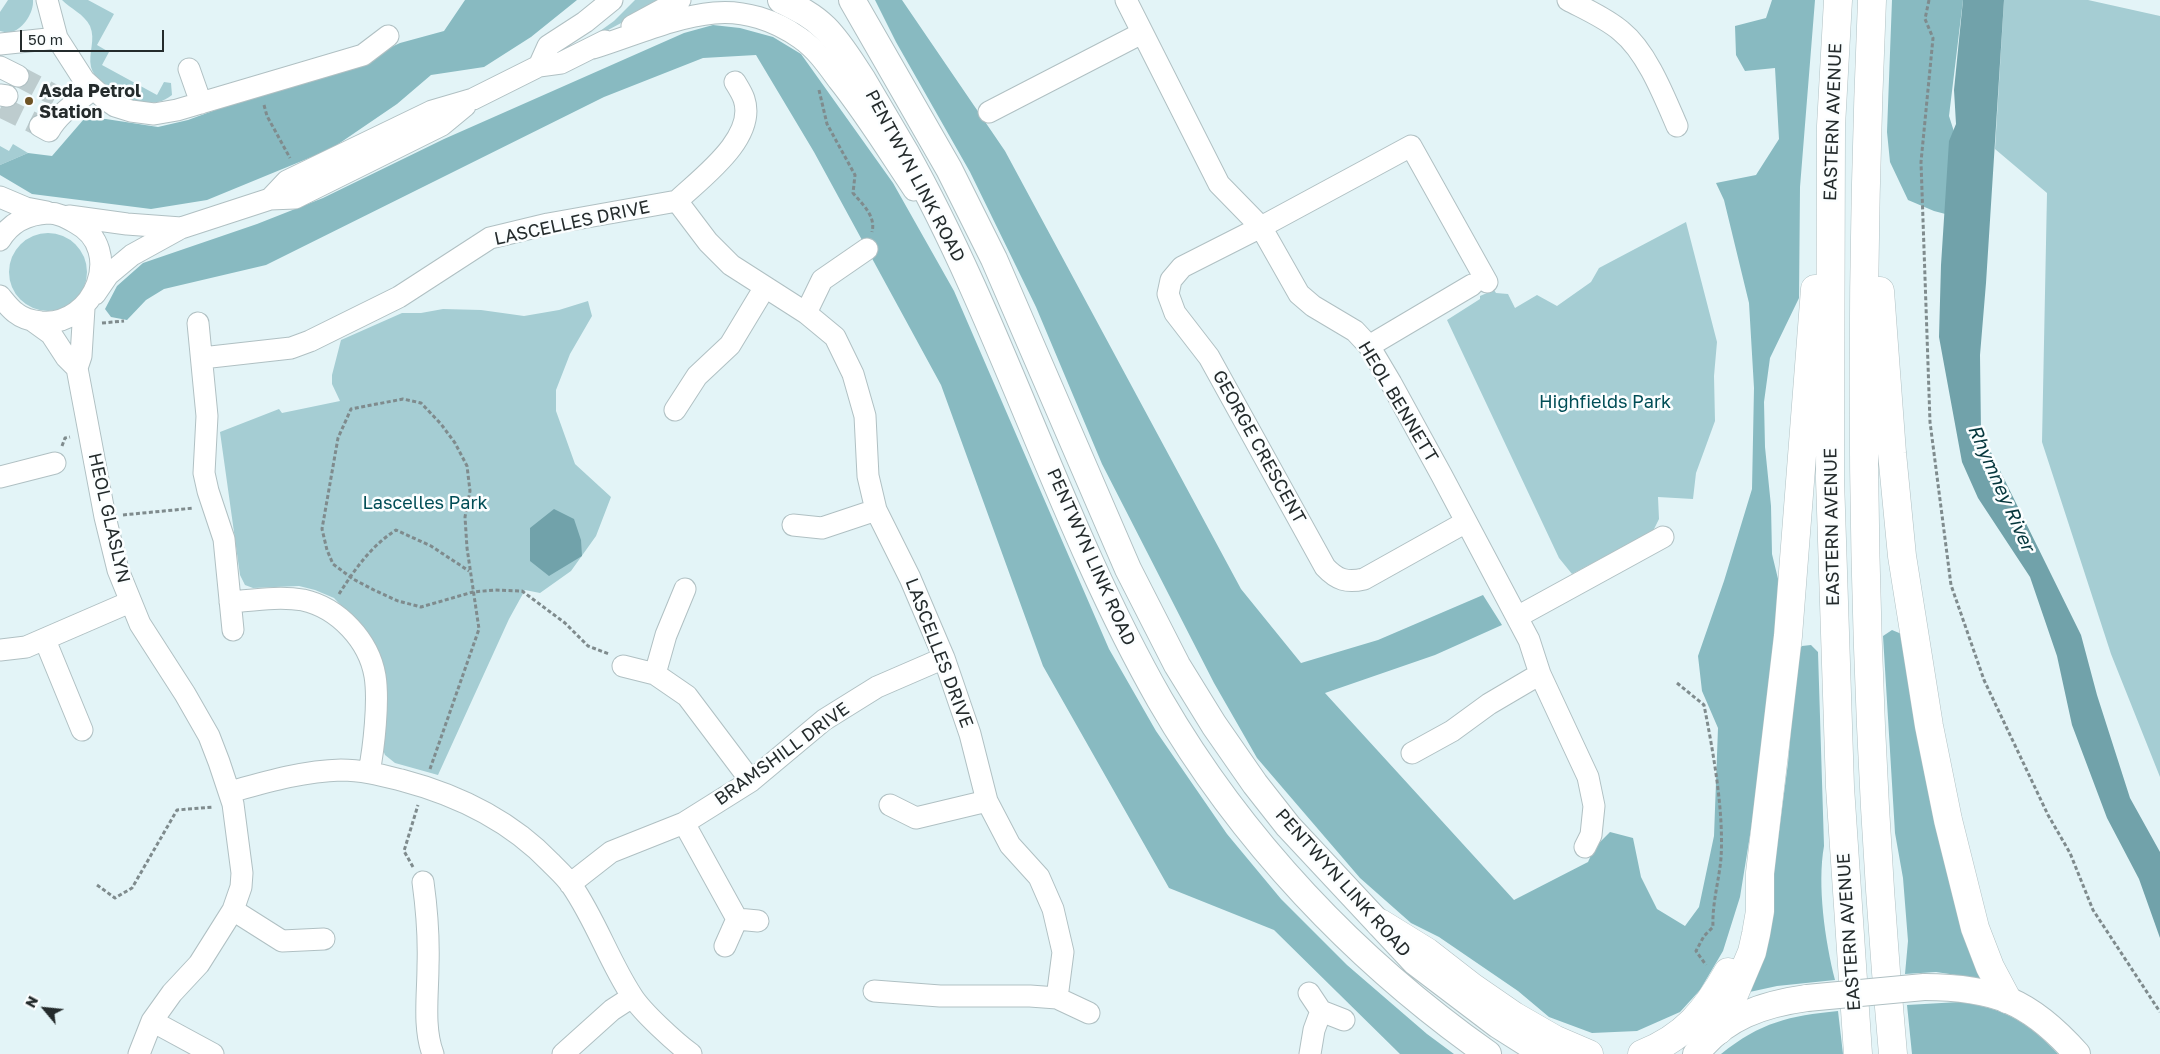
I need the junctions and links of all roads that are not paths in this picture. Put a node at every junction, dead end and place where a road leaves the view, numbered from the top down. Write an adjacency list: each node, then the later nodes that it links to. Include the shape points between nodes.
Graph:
1 (47, 0): 12 (street)
2 (612, 0): 15 (street, via 548,46)
3 (680, 0): 14 (street)
4 (782, 0): 34 (main road, PENTWYN LINK ROAD, via 816,20 848,57 932,200)
5 (852, 0): 77 (main road, PENTWYN LINK ROAD, via 949,169 994,259 1128,569 1177,665 1230,750 1283,819)
6 (1126, 0): 10 (street, HEOL BENNETT)
7 (1568, 0): 24 (street, via 1622,31 1663,95)
8 (1838, 0): 25 (highway, EASTERN AVENUE)
9 (1872, 0): 23 (highway, EASTERN AVENUE)
10 (1142, 33): 22 (street); 30 (street, HEOL BENNETT, via 1219,184)
11 (388, 36): 20 (street, via 363,56)
12 (57, 38): 13 (street); 18 (street)
13 (0, 44)
14 (593, 48): 15 (street, via 561,64); 34 (street, via 679,20 713,13 756,17 784,28 812,47 851,96)
15 (539, 66): 19 (street)
16 (189, 69): 20 (street)
17 (735, 82): 28 (street, via 744,100 741,132 730,150)
18 (93, 89): 20 (street, via 115,106 154,114); 21 (street)
19 (473, 100): 27 (street, via 432,111 287,181); 27 (street, via 442,125 318,187 295,198)
20 (201, 103)
21 (54, 112)
22 (989, 112)
23 (1867, 125): 84 (highway, via 1895,495 1910,612 1929,726 1964,888 1983,951); 102 (highway, EASTERN AVENUE, via 1864,352 1868,612 1876,824)
24 (1676, 126)
25 (1831, 126): 71 (highway, via 1788,636); 101 (highway, EASTERN AVENUE, via 1830,479 1834,633 1840,787)
26 (0, 197): 29 (street, via 26,208)
27 (270, 200): 31 (street)
28 (677, 201): 35 (street, LASCELLES DRIVE, via 708,242 731,265); 42 (street, LASCELLES DRIVE, via 490,238 399,297 310,341 283,349)
29 (57, 214): 31 (street); 32 (street, via 36,214 12,225); 37 (street, HEOL GLASLYN, via 82,226 99,252 101,269)
30 (1261, 227): 41 (street, HEOL BENNETT, via 1299,294 1355,331); 41 (street, GEORGE CRESCENT, via 1411,146 1479,283); 48 (street, GEORGE CRESCENT, via 1182,267 1171,280 1168,294 1175,313 1209,357 1325,567 1342,580 1364,579)
31 (181, 228): 37 (street, via 132,255 108,275)
32 (0, 240)
33 (868, 249): 38 (street, via 822,280)
34 (960, 258): 97 (main road, PENTWYN LINK ROAD, via 1083,546 1134,652 1187,744 1245,825 1329,920 1404,990)
35 (765, 288): 38 (street, LASCELLES DRIVE); 44 (street, via 730,345 698,376)
36 (0, 296): 39 (street, HEOL GLASLYN)
37 (90, 301): 39 (street, via 66,319 49,323); 43 (street, HEOL GLASLYN)
38 (806, 313): 47 (street, LASCELLES DRIVE, via 835,337 853,374 865,416 868,476)
39 (16, 316): 43 (street, HEOL GLASLYN, via 51,334)
40 (198, 323): 42 (street)
41 (1369, 346): 48 (street, HEOL BENNETT)
42 (202, 358): 53 (street, via 207,416 204,473 224,539)
43 (77, 368): 52 (street, HEOL GLASLYN, via 105,517)
44 (675, 410)
45 (55, 462): 46 (street)
46 (0, 477)
47 (876, 510): 49 (street, via 822,528); 58 (street, LASCELLES DRIVE, via 910,578)
48 (1466, 522): 54 (street, HEOL BENNETT)
49 (793, 525)
50 (1663, 537): 54 (street)
51 (685, 589): 60 (street, via 666,635)
52 (130, 602): 56 (street); 66 (street, HEOL GLASLYN, via 150,642 186,694 209,736)
53 (230, 602): 55 (street); 64 (street, via 288,598 305,601 329,611 357,635 376,677)
54 (1517, 617): 61 (street, HEOL BENNETT, via 1529,640)
55 (233, 630)
56 (45, 640): 57 (street, via 26,647); 62 (street)
57 (0, 650)
58 (944, 658): 65 (street, BRAMSHILL DRIVE, via 869,691 824,720); 67 (street, LASCELLES DRIVE, via 970,734)
59 (623, 666): 60 (street)
60 (655, 674): 65 (street, via 687,696)
61 (1540, 674): 63 (street); 70 (street, HEOL BENNETT, via 1588,777 1594,806 1591,835)
62 (82, 730)
63 (1412, 753)
64 (369, 772): 66 (street, via 341,770 290,776); 73 (street, via 424,786 497,818 539,850)
65 (750, 781): 69 (street, BRAMSHILL DRIVE)
66 (231, 798): 74 (street, HEOL GLASLYN, via 242,873)
67 (987, 801): 68 (street, via 916,818); 83 (street, LASCELLES DRIVE, via 1010,845 1039,877 1053,909 1063,952)
68 (890, 805)
69 (684, 823): 73 (street, BRAMSHILL DRIVE, via 611,852); 75 (street)
70 (1585, 847)
71 (1760, 873): 89 (highway, via 1756,934); 100 (highway, via 1733,964 1711,1001 1676,1037)
72 (423, 882): 93 (street, via 428,923 428,1026)
73 (570, 884): 82 (street, via 590,915)
74 (233, 910): 78 (street, via 282,941); 88 (street, HEOL GLASLYN, via 199,964)
75 (737, 919): 76 (street); 79 (street)
76 (758, 921)
77 (1380, 923): 98 (main road, PENTWYN LINK ROAD, via 1415,962 1498,1025); 99 (highway, via 1427,952 1514,1016 1554,1040)
78 (324, 939)
79 (725, 946)
80 (874, 991): 83 (street)
81 (1309, 993): 85 (street)
82 (632, 997): 94 (street, via 612,1010); 95 (street, via 677,1044)
83 (1058, 998): 86 (street)
84 (2007, 999): 89 (main road, bridge, via 1974,990 1924,987 1807,998 1763,1006); 103 (main road, via 2056,1031)
85 (1321, 1011): 87 (street); 96 (street)
86 (1090, 1013)
87 (1344, 1020)
88 (152, 1021): 91 (street, HEOL GLASLYN); 92 (street)
89 (1719, 1030): 90 (main road)
90 (1694, 1053)
91 (139, 1054)
92 (213, 1054)
93 (433, 1054)
94 (563, 1054)
95 (691, 1054)
96 (1310, 1054)
97 (1488, 1054)
98 (1544, 1054)
99 (1589, 1054)
100 (1642, 1054)
101 (1858, 1054)
102 (1893, 1054)
103 (2077, 1054)

